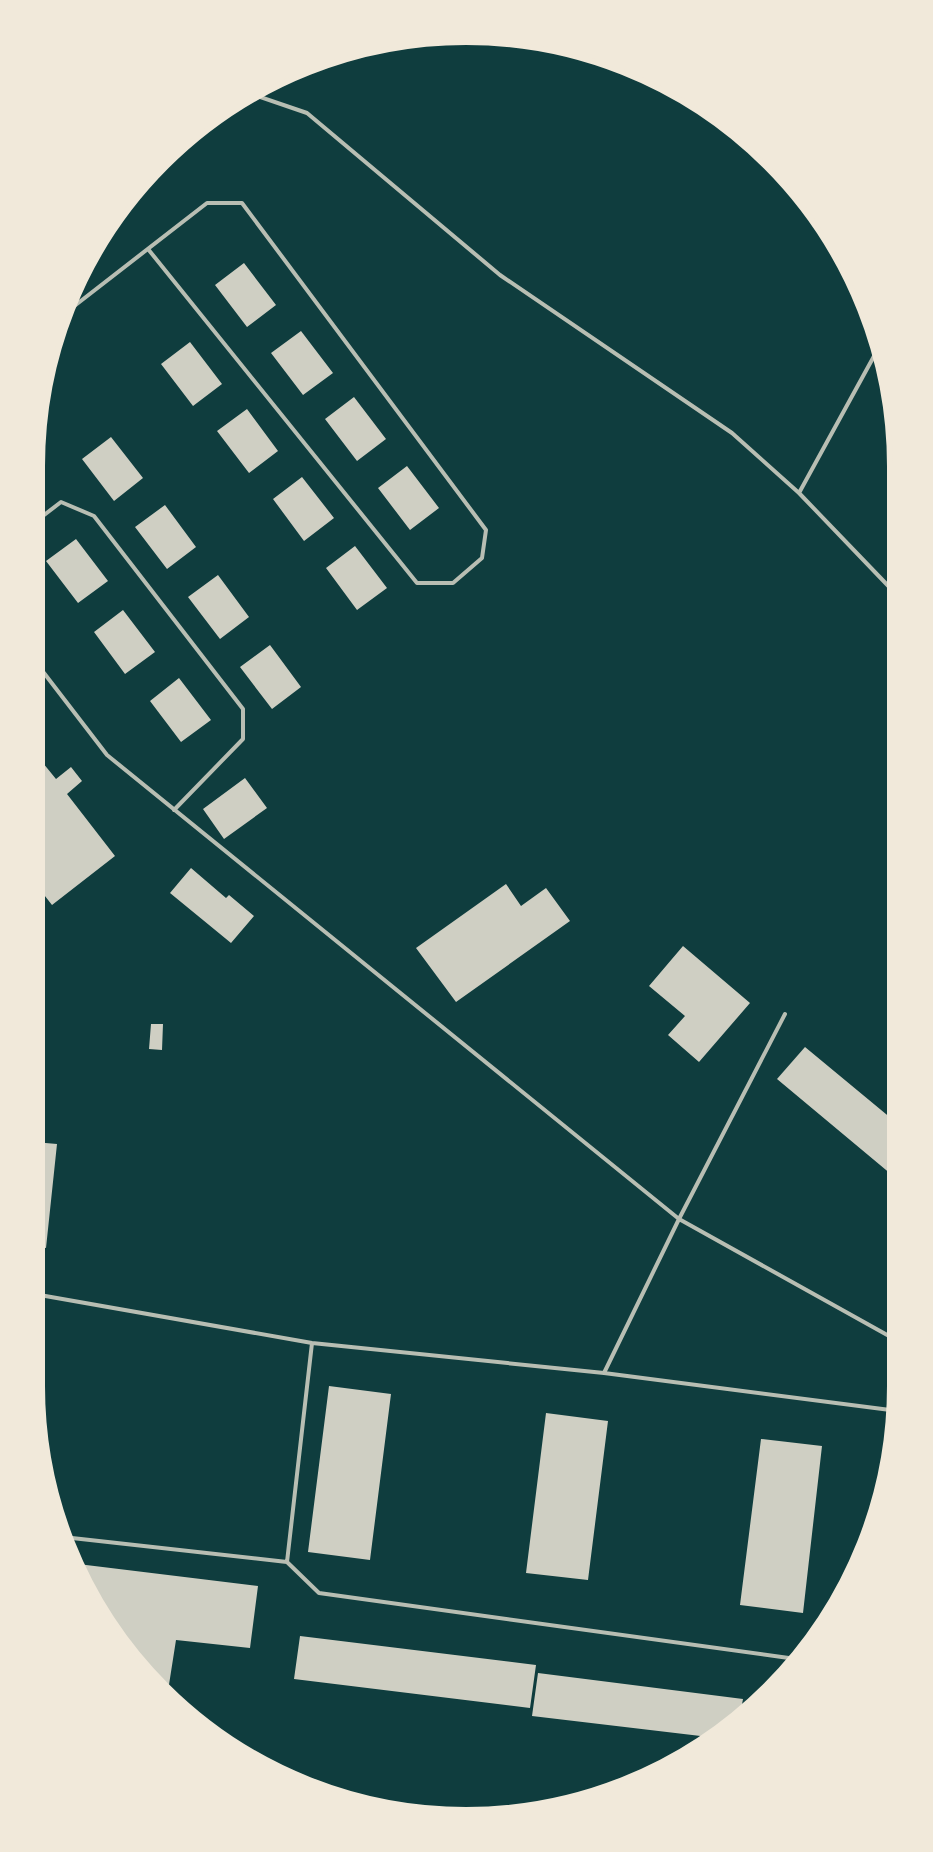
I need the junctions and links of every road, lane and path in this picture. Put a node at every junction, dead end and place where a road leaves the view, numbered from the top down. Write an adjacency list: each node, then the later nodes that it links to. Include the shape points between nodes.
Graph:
1 (259, 97): 5 (lane, via 307,113 500,275 732,433)
2 (148, 249): 2 (lane, via 417,583 453,583 482,558 486,530 242,203 207,203); 3 (lane)
3 (74, 306)
4 (875, 352): 5 (lane)
5 (799, 493): 7 (lane)
6 (42, 517): 9 (lane, via 61,502 94,516 243,709 243,739)
7 (890, 588)
8 (42, 670): 9 (lane, via 107,755)
9 (174, 810): 11 (lane)
10 (785, 1014): 11 (lane)
11 (679, 1219): 13 (lane); 15 (lane)
12 (42, 1295): 14 (lane)
13 (890, 1337)
14 (312, 1343): 15 (lane); 18 (lane)
15 (604, 1372): 16 (lane)
16 (890, 1410)
17 (71, 1538): 18 (lane)
18 (287, 1562): 19 (lane, via 319,1593)
19 (791, 1658)

